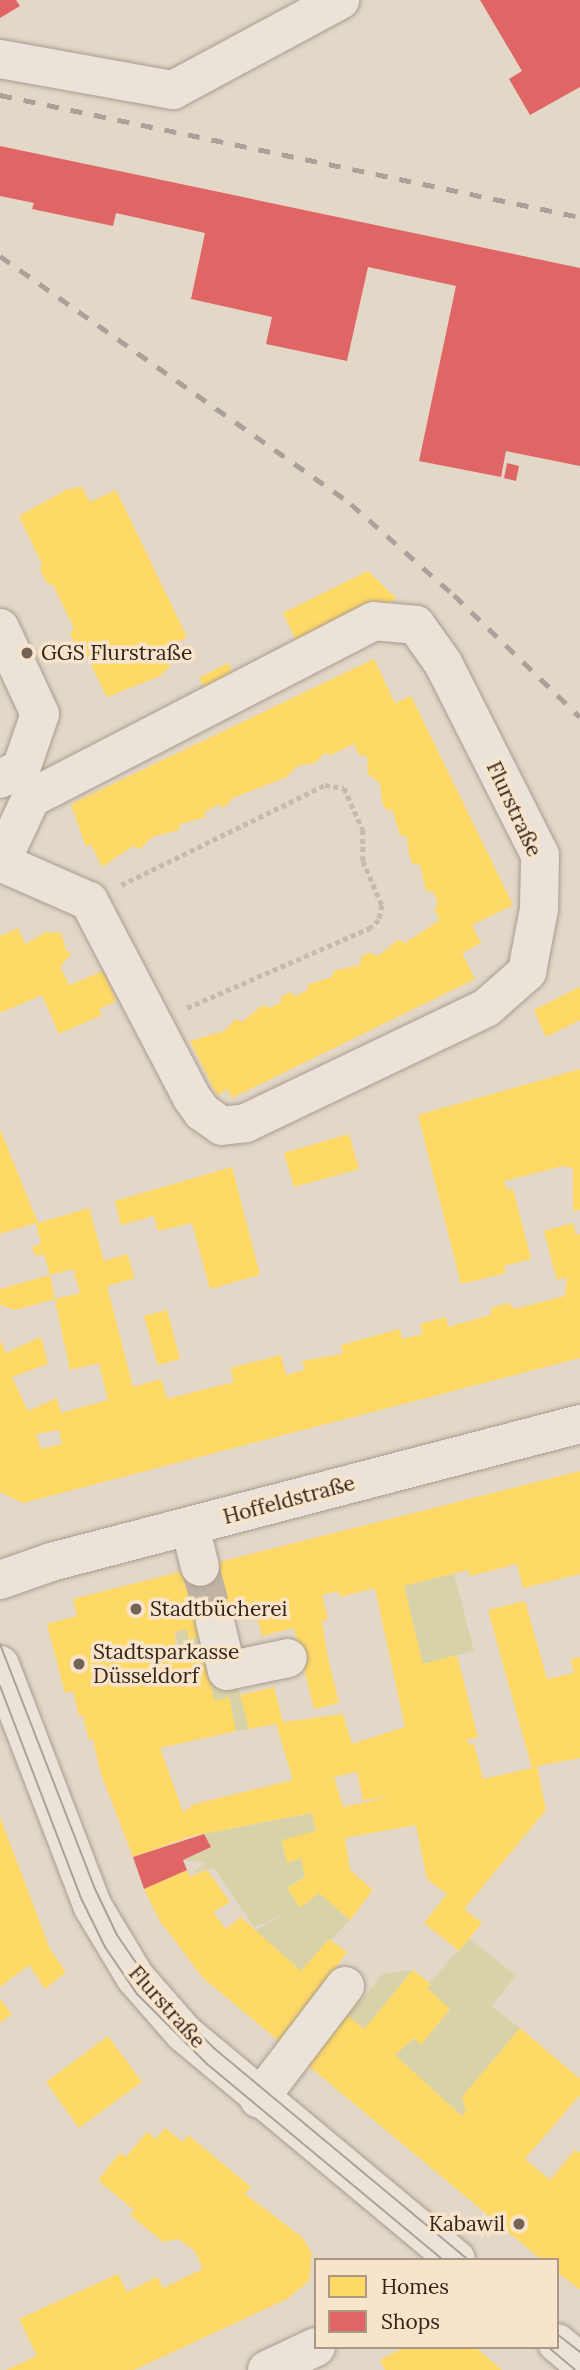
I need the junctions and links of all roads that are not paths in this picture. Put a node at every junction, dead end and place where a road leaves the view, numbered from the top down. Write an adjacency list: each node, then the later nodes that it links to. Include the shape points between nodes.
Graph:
1 (340, 0): 2 (street, via 173,90)
2 (0, 59)
3 (0, 628): 4 (street, via 40,714 21,769)
4 (0, 779)
5 (1, 862): 5 (street, Flurstraße, via 32,799 374,621 416,625 443,663 540,855 540,909 527,972 486,1008 233,1127 222,1126 202,1112 89,901)
6 (580, 1424): 7 (street, Hoffeldstraße)
7 (190, 1526): 8 (street); 9 (street, Hoffeldstraße)
8 (200, 1567)
9 (0, 1580)
10 (215, 1622): 11 (street, via 227,1671)
11 (288, 1658)
12 (0, 1665): 14 (street, Flurstraße, via 93,1907 111,1941 135,1977 184,2033)
13 (345, 1986): 14 (street)
14 (259, 2099): 15 (street, Flurstraße)
15 (454, 2258)
16 (559, 2345): 18 (street)
17 (314, 2348): 19 (street)
18 (580, 2362)
19 (267, 2370)

